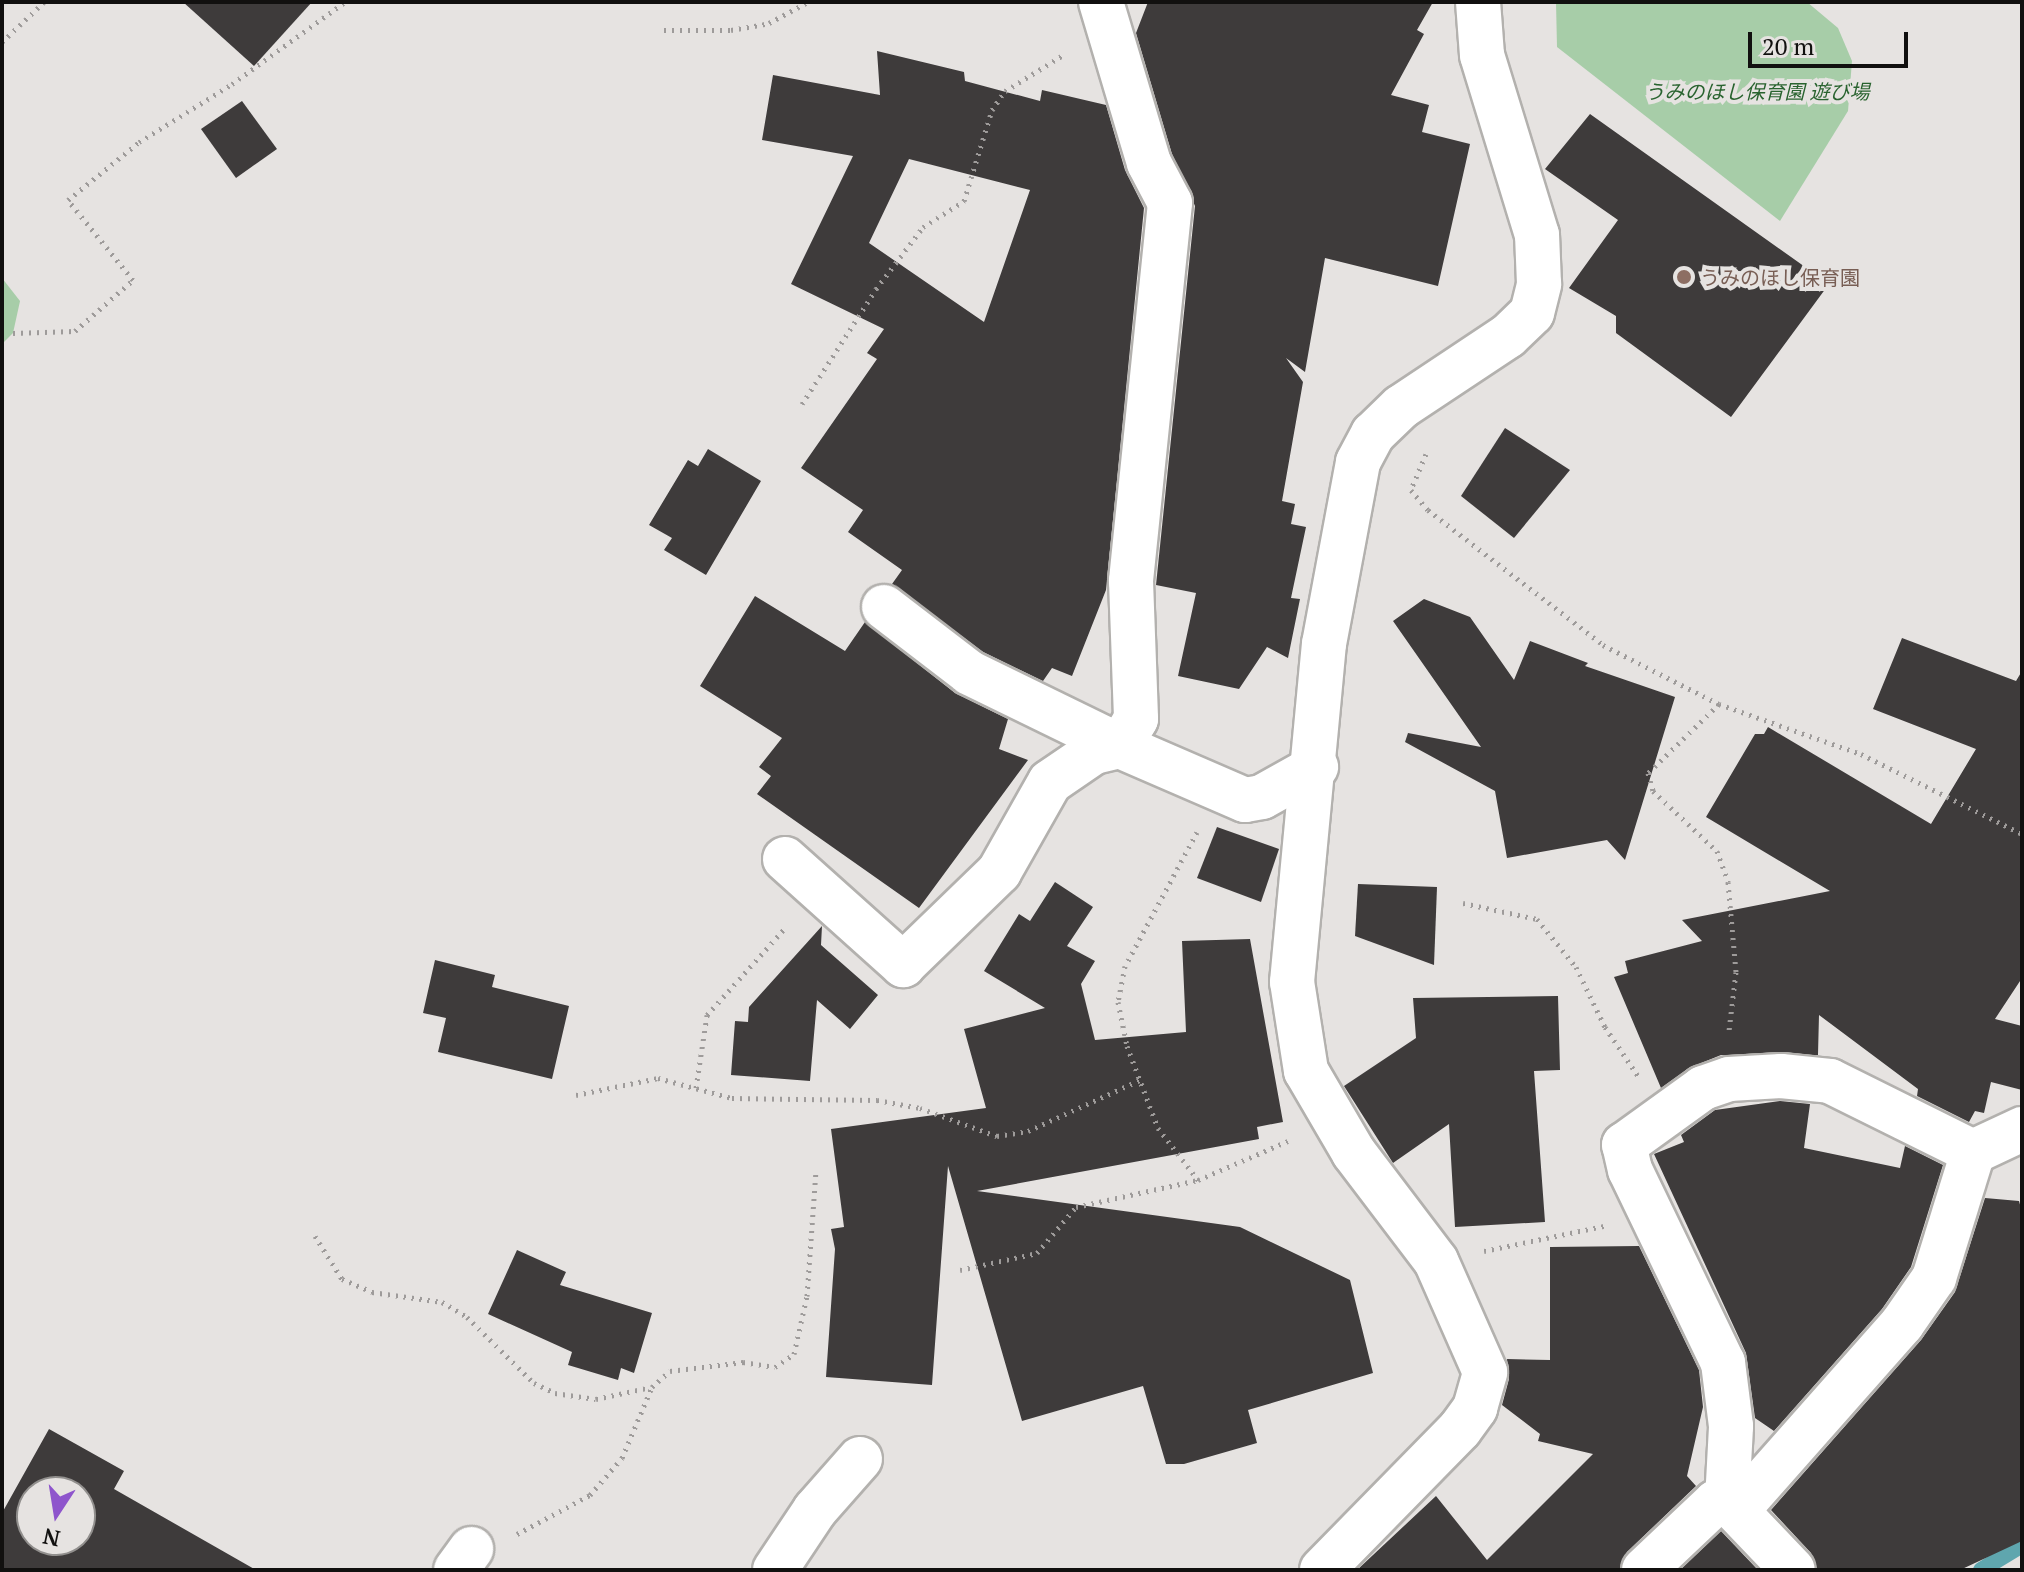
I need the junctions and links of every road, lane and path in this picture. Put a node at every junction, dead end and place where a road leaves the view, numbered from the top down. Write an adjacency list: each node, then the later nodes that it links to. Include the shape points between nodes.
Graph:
1 (44, 2): 7 (path)
2 (345, 2): 8 (path, via 232,84 139,142 68,200 133,280 75,331)
3 (808, 2): 6 (path, via 769,23 731,30)
4 (1478, 2): 14 (street, via 1482,55 1537,235 1539,284 1532,313 1508,336 1401,407 1373,434 1358,462 1324,644)
5 (1104, 14): 9 (path, via 1005,91 992,110 964,201 923,227); 13 (street, via 1149,163 1170,203 1131,581 1136,719)
6 (664, 30)
7 (2, 42)
8 (13, 333)
9 (802, 404)
10 (1428, 510): 12 (path, via 1603,645)
11 (884, 607): 13 (street, via 970,673)
12 (1719, 704): 16 (path, via 1861,754); 21 (path, via 1648,773 1653,791 1717,851 1728,882 1736,972)
13 (1120, 746): 15 (street); 18 (street, via 1094,752 1050,782 999,872 903,965)
14 (1316, 767): 15 (street, via 1262,797 1245,800); 25 (street, via 1292,982 1306,1071)
15 (1219, 789): 20 (path, via 1125,966 1118,1002)
16 (2022, 834)
17 (785, 859): 18 (street)
18 (820, 890): 22 (path, via 707,1015)
19 (1463, 903): 24 (path, via 1537,919 1576,967 1605,1027)
20 (1140, 1080): 22 (path, via 1028,1131 997,1136 920,1108 877,1100 732,1098); 29 (path, via 1158,1128)
21 (1723, 1081): 24 (street); 27 (street, via 1781,1076 1830,1081)
22 (696, 1088): 23 (path, via 658,1078)
23 (576, 1095)
24 (1664, 1112): 30 (street, via 1624,1145 1630,1170)
25 (1332, 1119): 29 (path); 32 (street)
26 (2022, 1129): 27 (street)
27 (1973, 1152): 36 (street, via 1934,1278 1902,1324 1741,1506)
28 (816, 1171): 34 (path, via 807,1296 794,1354 775,1367 688,1365 670,1371)
29 (1198, 1180): 33 (path, via 1076,1207 1037,1253)
30 (1655, 1216): 32 (path); 36 (street, via 1723,1363 1731,1426)
31 (315, 1236): 34 (path, via 342,1279 372,1292 442,1302 467,1317 522,1373 555,1393 596,1399)
32 (1436, 1261): 39 (street, via 1485,1372 1475,1408)
33 (960, 1270)
34 (652, 1387): 37 (path, via 622,1458 590,1495)
35 (860, 1459): 38 (street, via 815,1510)
36 (1727, 1501): 40 (street, via 1716,1502); 41 (street)
37 (464, 1560)
38 (775, 1570)
39 (1322, 1570)
40 (1644, 1570)
41 (1793, 1570)

